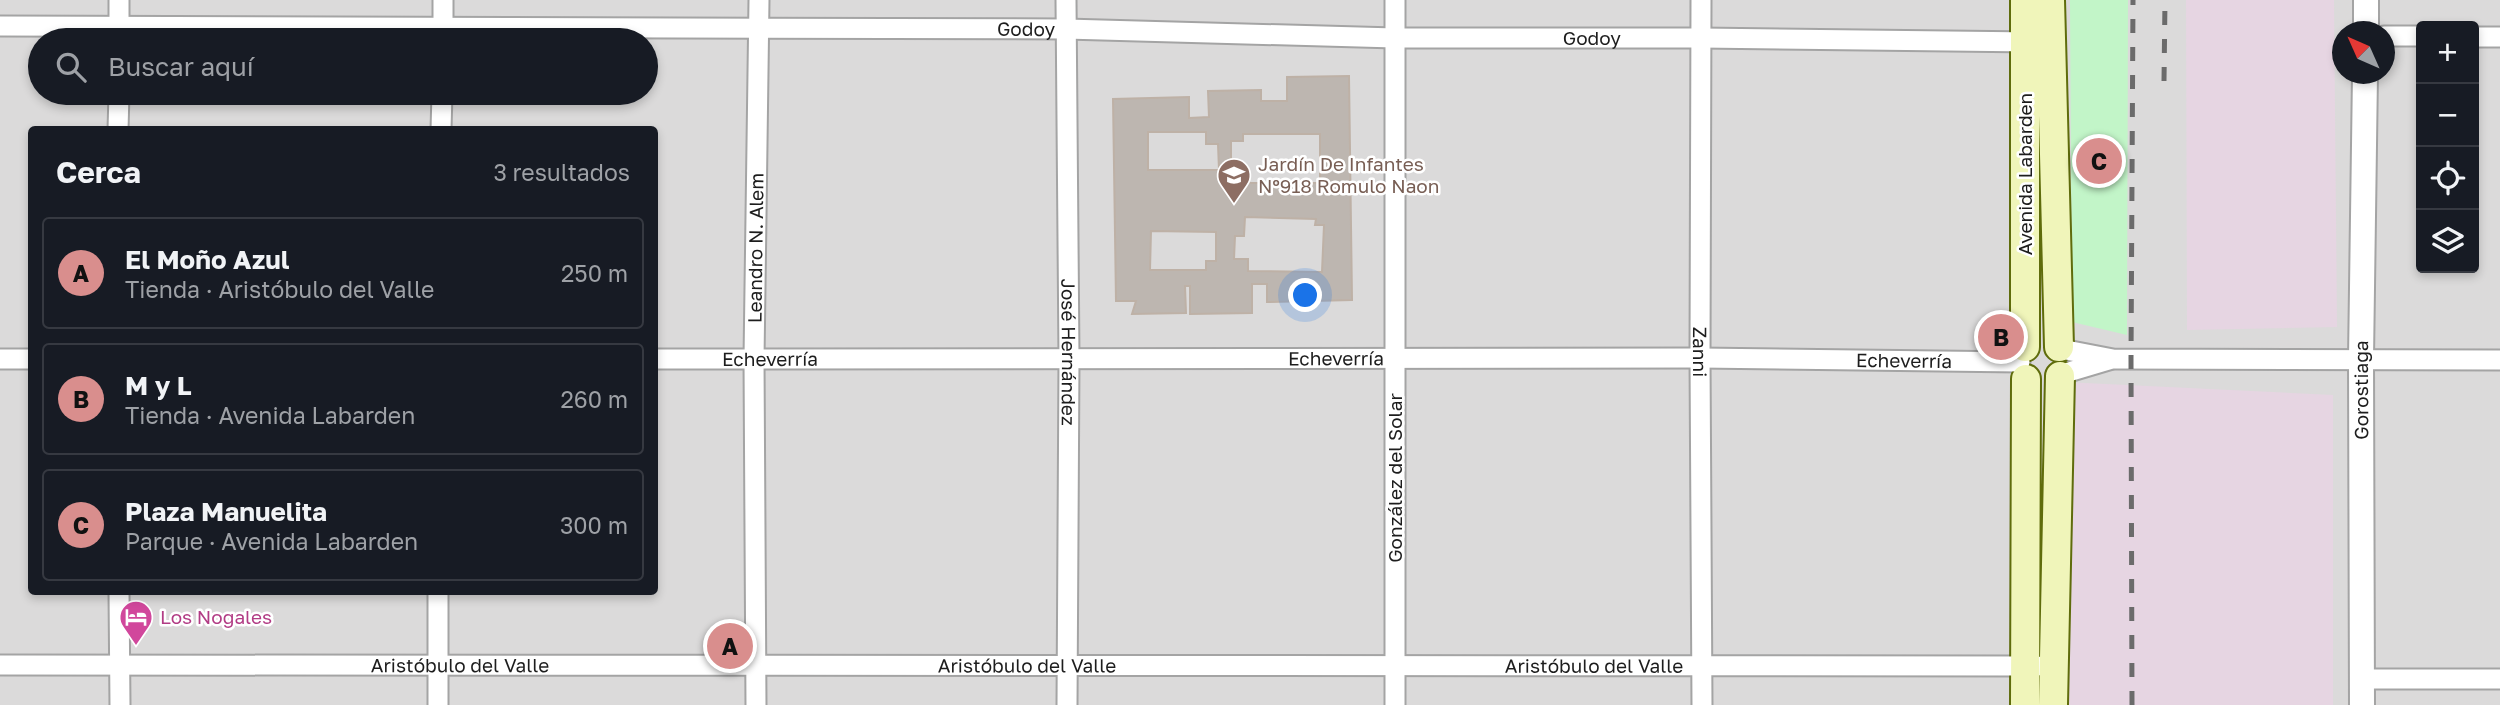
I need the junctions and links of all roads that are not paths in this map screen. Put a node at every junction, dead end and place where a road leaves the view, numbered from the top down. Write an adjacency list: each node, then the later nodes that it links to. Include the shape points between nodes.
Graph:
1 (119, 0): 13 (street)
2 (443, 0): 14 (street)
3 (759, 0): 15 (street, Leandro N. Alem)
4 (1066, 0): 16 (street, José Hernández)
5 (1395, 0): 22 (street, González del Solar)
6 (1702, 0): 23 (street, Zanni)
7 (2025, 0): 24 (main road, Avenida Labarden)
8 (2050, 0): 24 (main road, Avenida Labarden)
9 (2366, 0): 10 (street)
10 (2366, 21)
11 (0, 26): 12 (street, Godoy)
12 (34, 28)
13 (119, 28)
14 (443, 28)
15 (759, 29): 16 (street, Godoy); 17 (street, Godoy); 34 (street, Leandro N. Alem)
16 (1066, 29): 22 (street, Godoy); 35 (street, José Hernández)
17 (658, 31)
18 (2395, 36): 19 (street)
19 (2416, 36)
20 (2479, 37): 21 (street)
21 (2500, 37)
22 (1395, 38): 23 (street, Godoy); 36 (street, González del Solar)
23 (1701, 38): 24 (street, Godoy); 30 (street, Zanni)
24 (2038, 42): 39 (main road, Avenida Labarden); 40 (main road, Avenida Labarden)
25 (2365, 84): 37 (street, Gorostiaga)
26 (119, 105): 28 (street)
27 (442, 105): 29 (street)
28 (118, 126)
29 (441, 126)
30 (1700, 358): 36 (street, Echeverría); 40 (street, Echeverría); 51 (street, Zanni)
31 (0, 359): 32 (street)
32 (28, 359)
33 (658, 359): 34 (street, Echeverría)
34 (754, 359): 35 (street, Echeverría); 46 (street, Leandro N. Alem)
35 (1069, 359): 36 (street, Echeverría); 47 (street, José Hernández)
36 (1395, 359): 50 (street, González del Solar)
37 (2361, 359): 38 (street); 39 (street); 52 (street, Gorostiaga)
38 (2500, 360)
39 (2061, 362): 40 (main road, via 2053,382 2044,385 2035,384); 40 (main road, via 2052,342 2042,340 2033,342); 49 (main road, Avenida Labarden)
40 (2024, 363): 48 (main road, Avenida Labarden)
41 (119, 595): 44 (street)
42 (438, 595): 45 (street)
43 (0, 665): 44 (street, Aristóbulo del Valle)
44 (120, 665): 45 (street, Aristóbulo del Valle); 54 (street)
45 (438, 665): 46 (street, Aristóbulo del Valle); 55 (street)
46 (755, 666): 47 (street, Aristóbulo del Valle); 56 (street, Leandro N. Alem)
47 (1067, 666): 50 (street, Aristóbulo del Valle); 57 (street, José Hernández)
48 (2024, 666): 49 (street, Aristóbulo del Valle); 51 (street, Aristóbulo del Valle); 60 (main road, Avenida Labarden)
49 (2053, 666): 61 (main road, Avenida Labarden)
50 (1395, 667): 51 (street, Aristóbulo del Valle); 58 (street, González del Solar)
51 (1701, 667): 59 (street, Zanni)
52 (2361, 679): 53 (street); 62 (street, Gorostiaga)
53 (2500, 679)
54 (120, 705)
55 (438, 705)
56 (756, 705)
57 (1068, 705)
58 (1395, 705)
59 (1702, 705)
60 (2025, 705)
61 (2053, 705)
62 (2362, 705)

